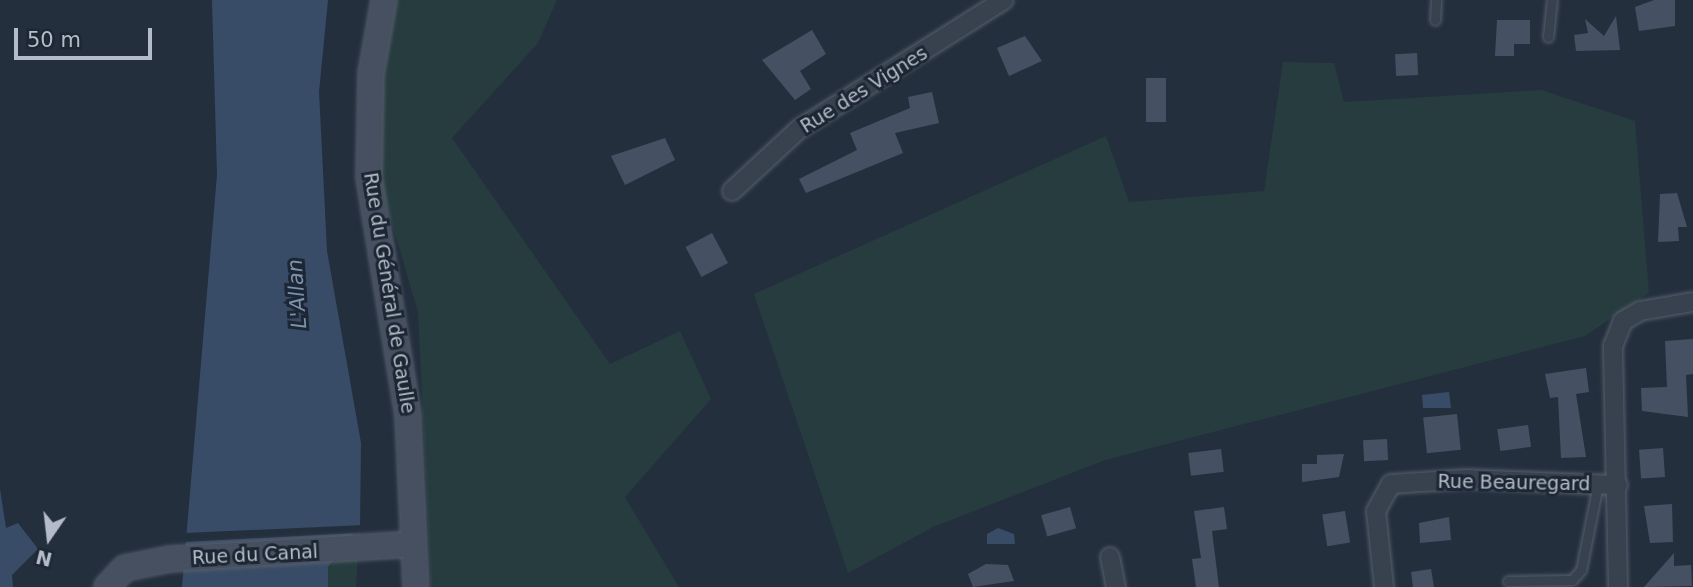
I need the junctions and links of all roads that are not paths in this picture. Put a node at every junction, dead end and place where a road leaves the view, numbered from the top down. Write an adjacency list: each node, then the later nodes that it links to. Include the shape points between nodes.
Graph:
1 (384, 0): 11 (main road, Rue du Général de Gaulle, via 371,74 369,177 408,416)
2 (1004, 0): 7 (street, Rue des Vignes, via 799,129)
3 (1436, 0): 5 (lane)
4 (1552, 0): 6 (lane)
5 (1435, 20)
6 (1548, 37)
7 (732, 191)
8 (1693, 302): 10 (street, via 1640,311 1623,321 1613,346)
9 (1598, 484): 10 (street, Rue Beauregard); 13 (lane, via 1581,570 1572,580); 17 (street, Rue Beauregard, via 1467,479 1391,484 1376,511)
10 (1618, 485): 18 (street)
11 (412, 544): 14 (main road, Rue du Canal, via 170,559 125,568); 15 (main road, Rue du Général de Gaulle)
12 (1110, 557): 16 (street)
13 (1508, 581)
14 (107, 587)
15 (416, 587)
16 (1116, 587)
17 (1384, 587)
18 (1618, 587)

